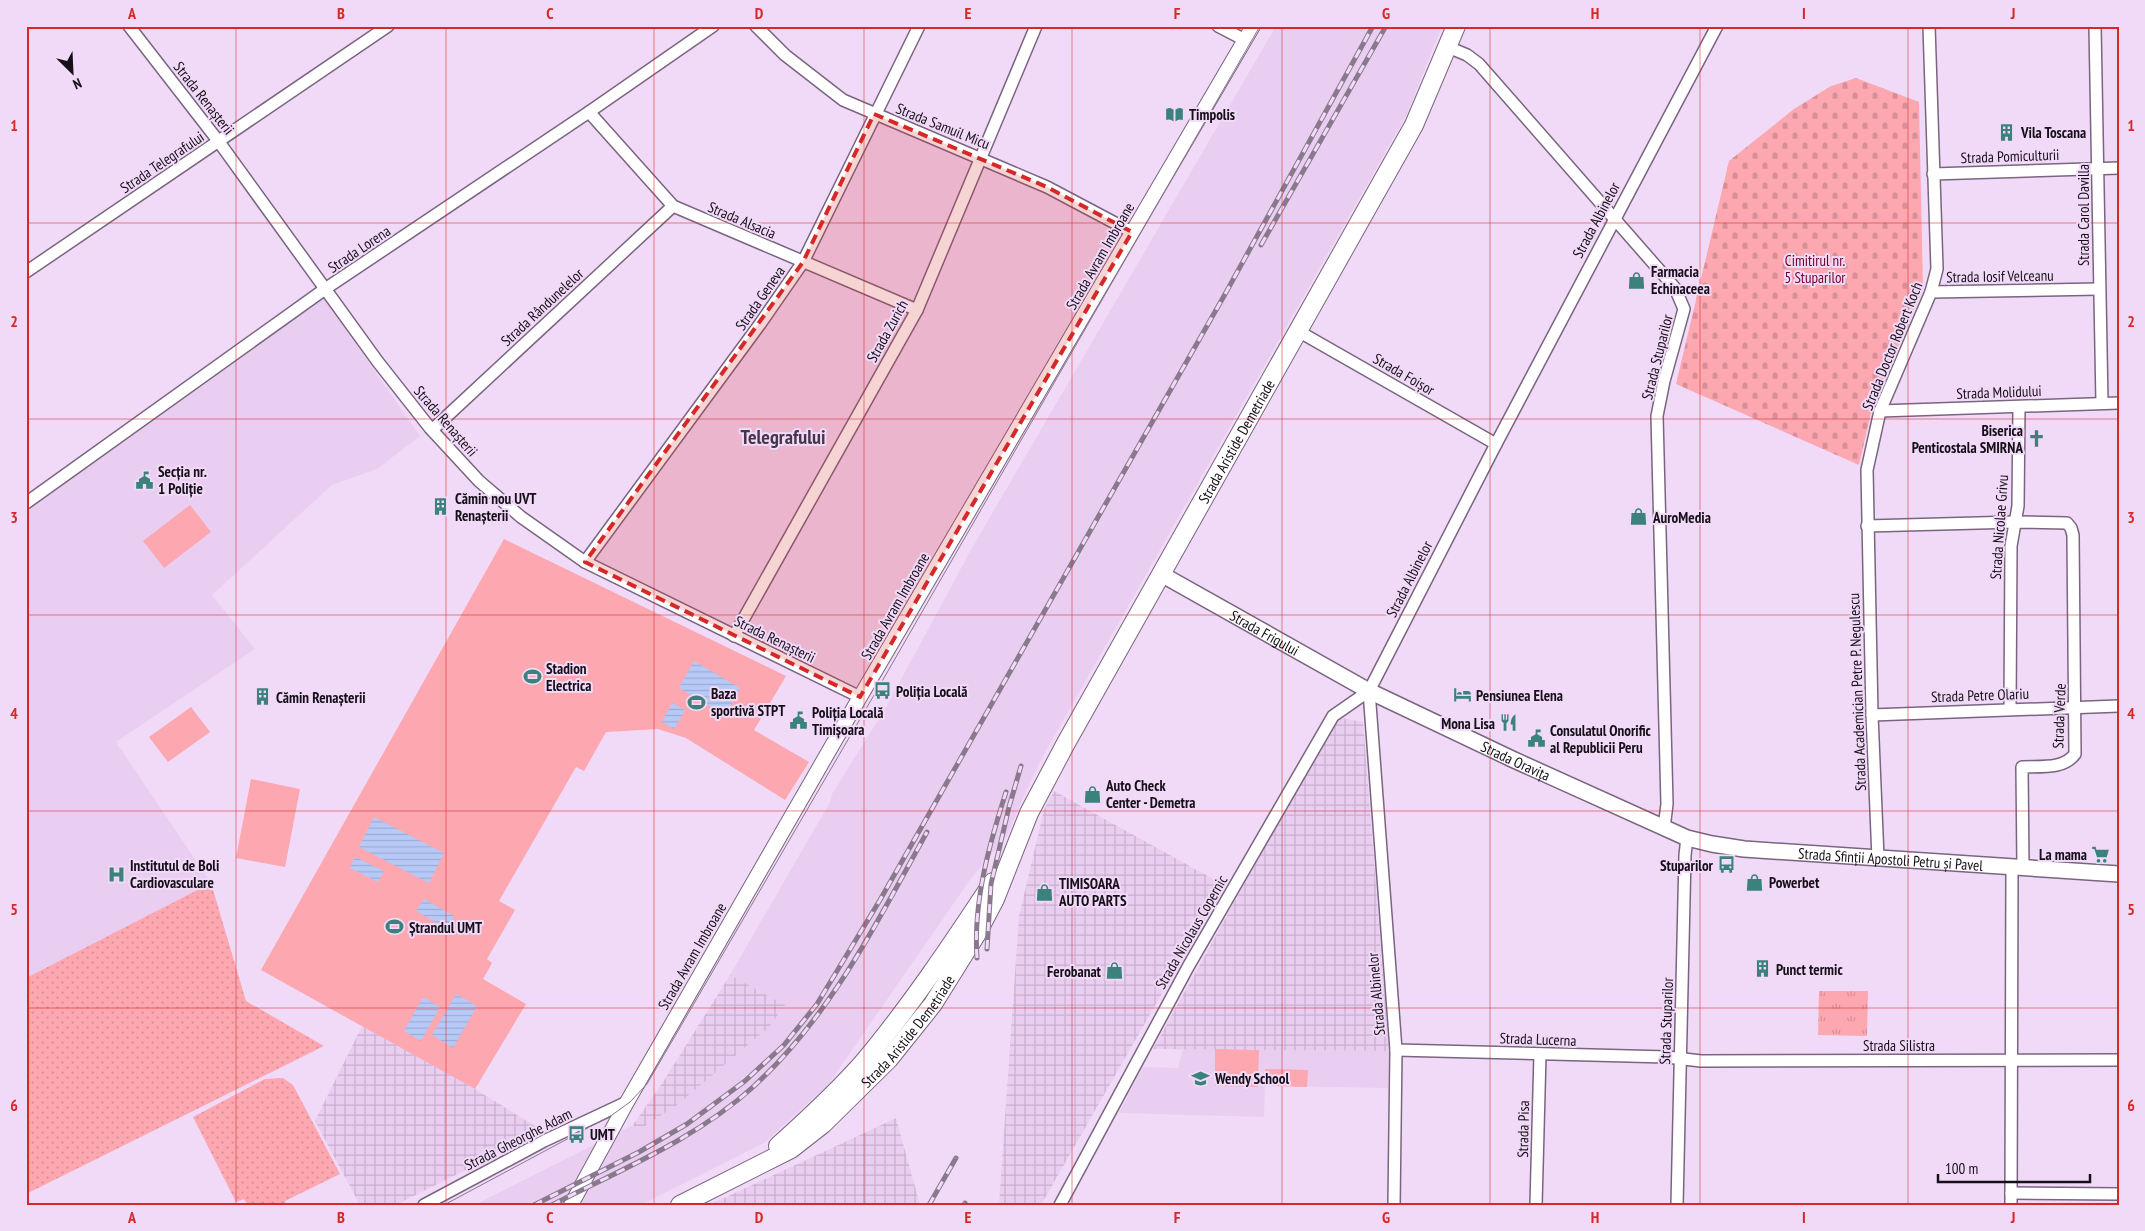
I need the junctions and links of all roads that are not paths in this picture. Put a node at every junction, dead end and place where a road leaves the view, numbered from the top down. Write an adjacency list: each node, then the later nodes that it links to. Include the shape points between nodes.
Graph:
1 (129, 26): 17 (street, Strada Renașterii)
2 (388, 26): 17 (street, Strada Telegrafului)
3 (712, 26): 15 (street, Strada Lorena)
4 (756, 26): 16 (street, Strada Samuil Micu, via 818,83 843,100)
5 (919, 26): 16 (street, Strada Geneva)
6 (1036, 26): 18 (street, Strada Zurich)
7 (1218, 26): 13 (street)
8 (1253, 26): 13 (street, Strada Avram Imbroane)
9 (1456, 26): 14 (main road, Strada Aristide Demetriade)
10 (1717, 26): 23 (street, Strada Albinelor)
11 (1929, 26): 21 (street, Strada Doctor Robert Koch)
12 (2095, 26): 19 (street, Strada Carol Davilla)
13 (1245, 40): 24 (street, Strada Avram Imbroane)
14 (1448, 47): 23 (street, Strada Stuparilor, via 1479,64); 31 (main road, Strada Aristide Demetriade, via 1414,125)
15 (589, 112): 22 (street, Strada Alsacia); 27 (street, Strada Lorena)
16 (874, 114): 18 (street, Strada Samuil Micu); 25 (street, Strada Geneva)
17 (219, 142): 26 (street, Strada Telegrafului); 27 (street, Strada Renașterii)
18 (982, 158): 24 (street, Strada Samuil Micu); 30 (street, Strada Zurich)
19 (2098, 168): 20 (street, Strada Pomiculturii); 21 (street, Strada Pomiculturii); 28 (street, Strada Carol Davilla)
20 (2119, 168)
21 (1933, 174): 29 (street, Strada Doctor Robert Koch, via 1937,269)
22 (673, 206): 25 (street, Strada Alsacia); 36 (street, Strada Rândunelelor)
23 (1615, 218): 37 (street, Strada Albinelor); 50 (street, Strada Stuparilor, via 1675,288 1684,309 1658,416 1667,804)
24 (1132, 232): 45 (street, Strada Avram Imbroane)
25 (803, 262): 30 (street, Strada Alsacia); 41 (street, Strada Geneva)
26 (26, 272)
27 (325, 289): 36 (street, Strada Renașterii); 38 (street, Strada Lorena)
28 (2099, 289): 29 (street, Strada Iosif Velceanu); 33 (street, Strada Carol Davilla)
29 (1931, 292): 35 (street, Strada Doctor Robert Koch)
30 (917, 310): 43 (street, Strada Zurich)
31 (1298, 331): 37 (street, Strada Foișor); 42 (main road, Strada Aristide Demetriade)
32 (2119, 403): 33 (street, Strada Molidului)
33 (2102, 404): 34 (street, Strada Molidului)
34 (2019, 407): 35 (street, Strada Molidului); 39 (street, Strada Nicolae Grivu)
35 (1880, 411): 40 (street, Strada Doctor Robert Koch, via 1867,470)
36 (432, 430): 41 (street, Strada Renașterii, via 486,487 521,517)
37 (1496, 444): 44 (street, Strada Albinelor)
38 (26, 503)
39 (2015, 522): 40 (street); 46 (street, Strada Verde, via 2067,524 2072,528); 48 (street, Strada Nicolae Grivu, via 2010,546)
40 (1868, 526): 49 (street, Strada Academician Petre P. Negulescu)
41 (584, 562): 43 (street, Strada Renașterii)
42 (1161, 574): 44 (main road, Strada Frigului); 65 (main road, Strada Aristide Demetriade, via 1043,785 1011,855 940,960 878,1043 852,1074 756,1166)
43 (734, 636): 45 (street, Strada Renașterii)
44 (1369, 691): 50 (main road, Strada Oravița); 55 (street, Strada Albinelor); 66 (street, Strada Nicolaus Copernic, via 1333,716 1188,967)
45 (860, 697): 60 (street, Strada Avram Imbroane)
46 (2075, 706): 47 (street, Strada Petre Olariu); 48 (street, Strada Petre Olariu); 53 (street, Strada Verde, via 2075,754 2070,761 2062,765 2022,767)
47 (2119, 706)
48 (2010, 709): 49 (street, Strada Petre Olariu)
49 (1872, 715): 52 (street, Strada Academician Petre P. Negulescu)
50 (1664, 828): 51 (main road, Strada Sfinții Apostoli Petru și Pavel)
51 (1687, 838): 52 (main road, Strada Sfinții Apostoli Petru și Pavel, via 1744,848); 57 (street, Strada Stuparilor)
52 (1878, 858): 53 (main road, Strada Sfinții Apostoli Petru și Pavel)
53 (2017, 868): 54 (main road, Strada Sfinții Apostoli Petru și Pavel); 58 (street, Strada Verde)
54 (2119, 874)
55 (1396, 1050): 56 (street, Strada Lucerna); 67 (street, Strada Albinelor)
56 (1540, 1054): 57 (street, Strada Lucerna); 68 (street, Strada Pisa)
57 (1679, 1059): 58 (street, Strada Silistra, via 1701,1062); 69 (street, Strada Stuparilor)
58 (2011, 1060): 59 (street, Strada Silistra); 62 (street, Strada Verde)
59 (2119, 1060)
60 (627, 1102): 63 (street, Strada Gheorghe Adam, via 544,1141); 64 (street, Strada Avram Imbroane)
61 (2119, 1194): 62 (street)
62 (2011, 1199)
63 (424, 1205)
64 (571, 1205)
65 (680, 1205)
66 (1060, 1205)
67 (1394, 1205)
68 (1536, 1205)
69 (1677, 1205)

